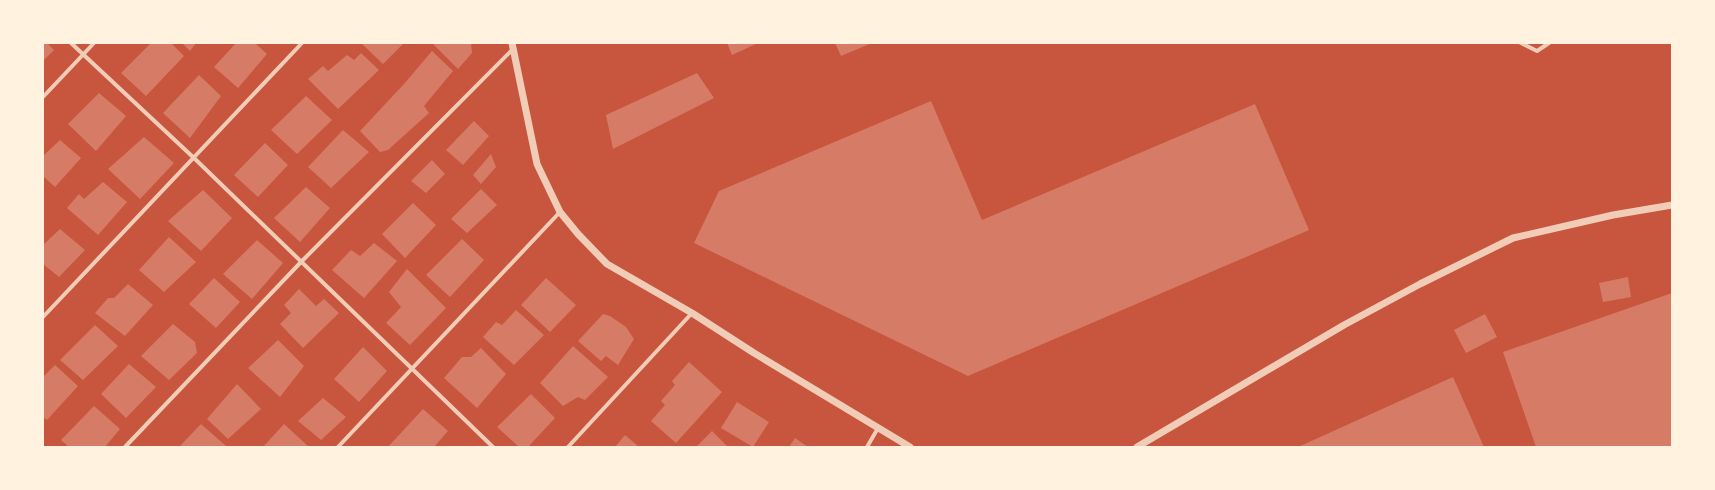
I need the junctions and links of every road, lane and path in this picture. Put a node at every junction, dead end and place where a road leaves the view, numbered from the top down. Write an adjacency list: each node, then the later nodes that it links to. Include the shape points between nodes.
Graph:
1 (71, 43): 7 (street)
2 (94, 43): 7 (street)
3 (302, 43): 9 (street)
4 (1521, 43): 5 (street, via 1537,51)
5 (1549, 43)
6 (513, 46): 11 (street, via 537,164); 12 (street)
7 (83, 54): 8 (street); 9 (street)
8 (43, 97)
9 (194, 158): 12 (street); 14 (street)
10 (1672, 205): 23 (street, via 1613,215 1513,238 1344,325)
11 (560, 212): 13 (street, via 607,264); 15 (street)
12 (301, 262): 15 (street); 17 (street)
13 (692, 313): 16 (street); 20 (street)
14 (43, 316)
15 (411, 370): 18 (street); 19 (street)
16 (878, 428): 21 (street); 22 (street)
17 (125, 447)
18 (338, 447)
19 (493, 447)
20 (568, 447)
21 (867, 447)
22 (910, 447)
23 (1137, 447)

